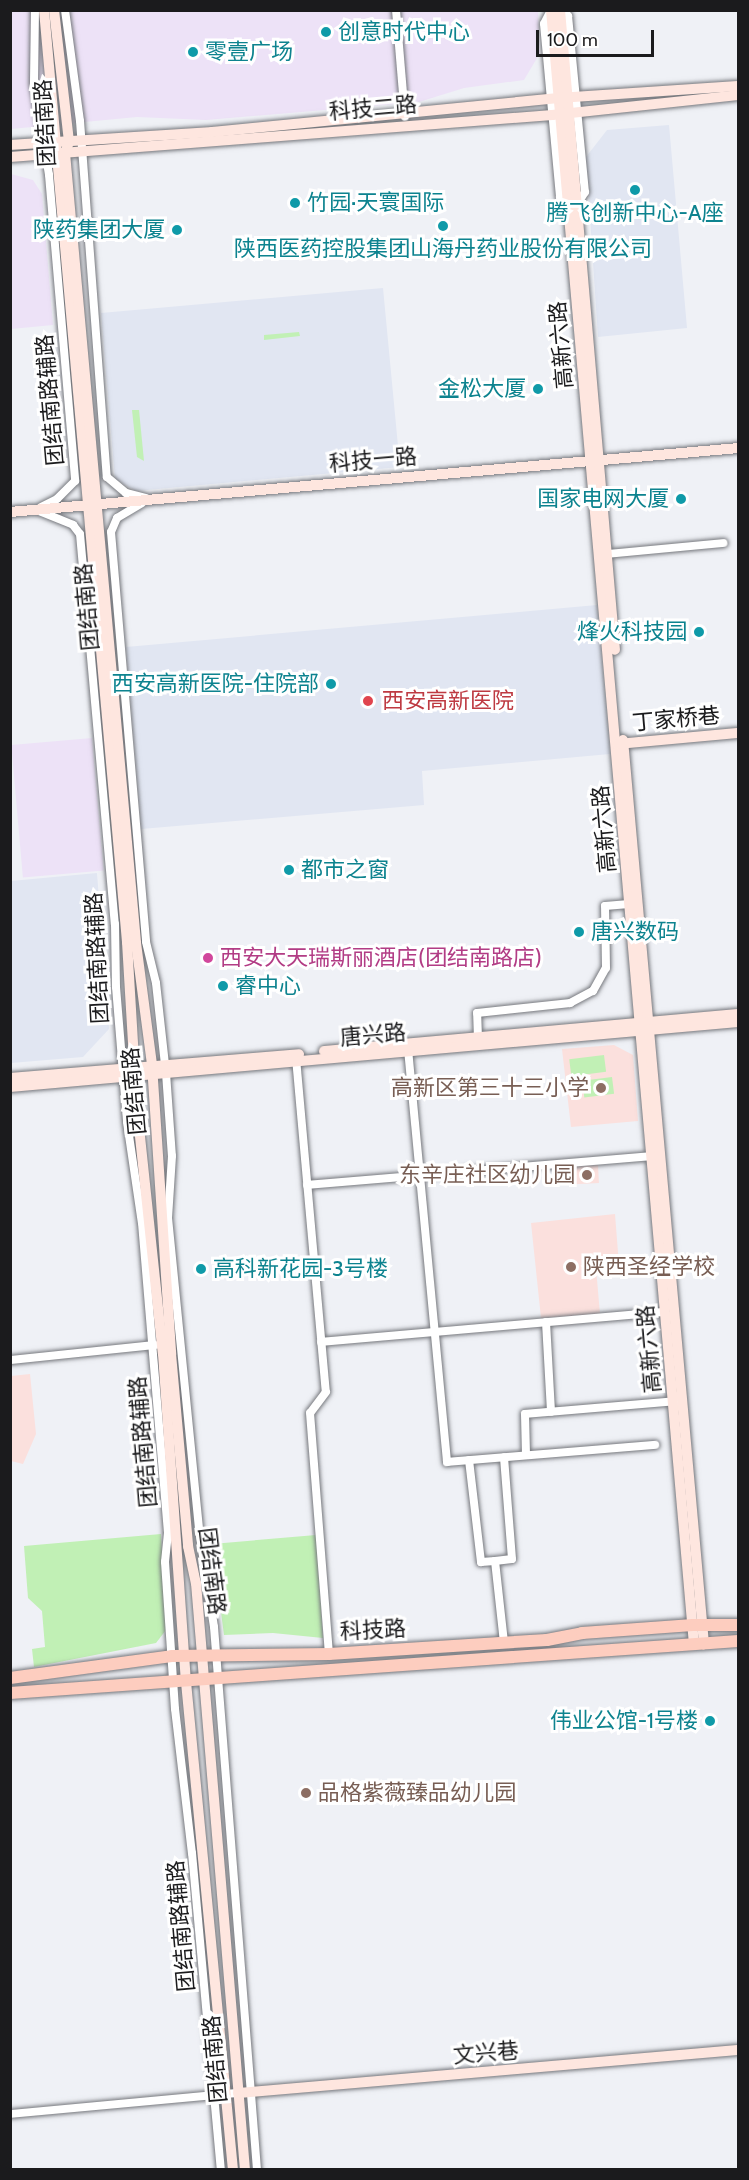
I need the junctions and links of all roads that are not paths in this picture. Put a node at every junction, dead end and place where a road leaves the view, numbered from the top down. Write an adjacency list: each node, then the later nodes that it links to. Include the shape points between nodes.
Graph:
1 (35, 10): 14 (street, 团结南路辅路, via 34,84)
2 (44, 10): 13 (street, 团结南路)
3 (54, 10): 16 (street, 团结南路)
4 (65, 10): 16 (street)
5 (396, 10): 12 (street)
6 (551, 10): 10 (street, 高新六路)
7 (561, 10): 10 (street, 高新六路)
8 (738, 86): 10 (street, 科技二路)
9 (738, 95): 11 (street, 科技二路)
10 (563, 98): 11 (street, 高新六路); 11 (street); 12 (street, 科技二路)
11 (565, 114): 12 (street, 科技二路); 19 (street, 高新六路); 19 (street, via 585,192)
12 (405, 120): 16 (street, 科技二路)
13 (54, 142): 14 (street, 科技二路); 16 (street, 科技二路); 17 (street, 团结南路)
14 (42, 143): 15 (street, 科技二路); 17 (street, 团结南路辅路)
15 (10, 145)
16 (77, 145): 17 (street, 科技二路); 22 (street, via 107,477 126,493)
17 (55, 154): 18 (street, 科技二路); 23 (street, 团结南路); 24 (street, 团结南路辅路, via 75,482 57,500)
18 (10, 157)
19 (573, 206): 21 (street, 高新六路)
20 (738, 448): 21 (street, 科技一路)
21 (595, 460): 22 (street, 科技一路); 27 (street, 高新六路); 29 (street, 高新六路)
22 (150, 499): 23 (street, 科技一路); 37 (street, 团结南路辅路, via 117,518 111,532 147,942 156,983)
23 (93, 505): 24 (street, 科技一路); 38 (street, 团结南路); 39 (street, 团结南路, via 127,942)
24 (34, 510): 25 (street, 科技一路); 39 (street, 团结南路辅路, via 55,516 80,534)
25 (10, 512)
26 (723, 543): 27 (street)
27 (607, 554): 29 (street, 高新六路)
28 (738, 733): 29 (street, 丁家桥巷)
29 (620, 744): 30 (street, 高新六路); 33 (street, 高新六路)
30 (629, 904): 33 (street, 高新六路); 34 (street, via 605,906 606,968 593,991 570,1003 477,1013)
31 (738, 1014): 33 (street, 唐兴路)
32 (738, 1022): 33 (street, 唐兴路)
33 (644, 1026): 34 (street, 唐兴路); 35 (street, 唐兴路); 42 (street, 高新六路); 51 (street, 高新六路)
34 (478, 1038): 35 (street, 唐兴路)
35 (408, 1048): 36 (street, 唐兴路); 43 (street)
36 (296, 1057): 37 (street, 唐兴路); 44 (street)
37 (165, 1069): 38 (street, 唐兴路); 64 (street, 团结南路辅路, via 172,1156 168,1218 199,1530 208,1572)
38 (152, 1070): 39 (street, 唐兴路); 63 (street, 团结南路, via 174,1388)
39 (128, 1072): 40 (street, 唐兴路); 41 (street, 唐兴路); 49 (street, 团结南路)
40 (10, 1078)
41 (10, 1087)
42 (652, 1156): 43 (street); 45 (street, 高新六路)
43 (421, 1175): 44 (street); 47 (street)
44 (307, 1185): 48 (street)
45 (665, 1312): 46 (street); 51 (street, 高新六路)
46 (546, 1322): 47 (street); 52 (street)
47 (435, 1332): 48 (street); 56 (street, via 447,1462)
48 (321, 1342): 65 (street, via 326,1392 309,1413)
49 (157, 1345): 50 (street); 66 (street, 团结南路)
50 (10, 1360)
51 (678, 1401): 52 (street); 59 (street, 高新六路)
52 (551, 1412): 54 (street, via 525,1414)
53 (655, 1445): 54 (street)
54 (526, 1455): 55 (street)
55 (504, 1457): 56 (street); 57 (street, via 512,1559)
56 (470, 1460): 57 (street, via 481,1562)
57 (495, 1561): 61 (street)
58 (738, 1625): 59 (main road, 科技路)
59 (697, 1626): 61 (main road, 科技路); 62 (street, 高新六路)
60 (738, 1641): 62 (main road, 科技路)
61 (504, 1643): 65 (main road, 科技路)
62 (699, 1644): 68 (main road, 科技路)
63 (201, 1654): 64 (main road, 科技路); 66 (main road, 科技路); 69 (street, 团结南路)
64 (216, 1654): 65 (main road, 科技路); 68 (street, 团结南路辅路)
65 (329, 1654)
66 (178, 1656): 67 (main road, 科技路); 70 (street, 团结南路)
67 (10, 1678)
68 (218, 1680): 69 (main road, 科技路); 73 (street, 团结南路辅路)
69 (204, 1681): 70 (main road, 科技路); 74 (street, 团结南路)
70 (180, 1682): 71 (main road, 科技路); 74 (street, 团结南路)
71 (10, 1693)
72 (738, 2050): 73 (street, 文兴巷)
73 (250, 2092): 74 (street, 文兴巷); 79 (street, 团结南路辅路)
74 (226, 2094): 75 (street); 76 (street); 77 (street, 团结南路); 78 (street, 团结南路)
75 (10, 2115)
76 (221, 2169)
77 (233, 2169)
78 (244, 2169)
79 (257, 2169)

